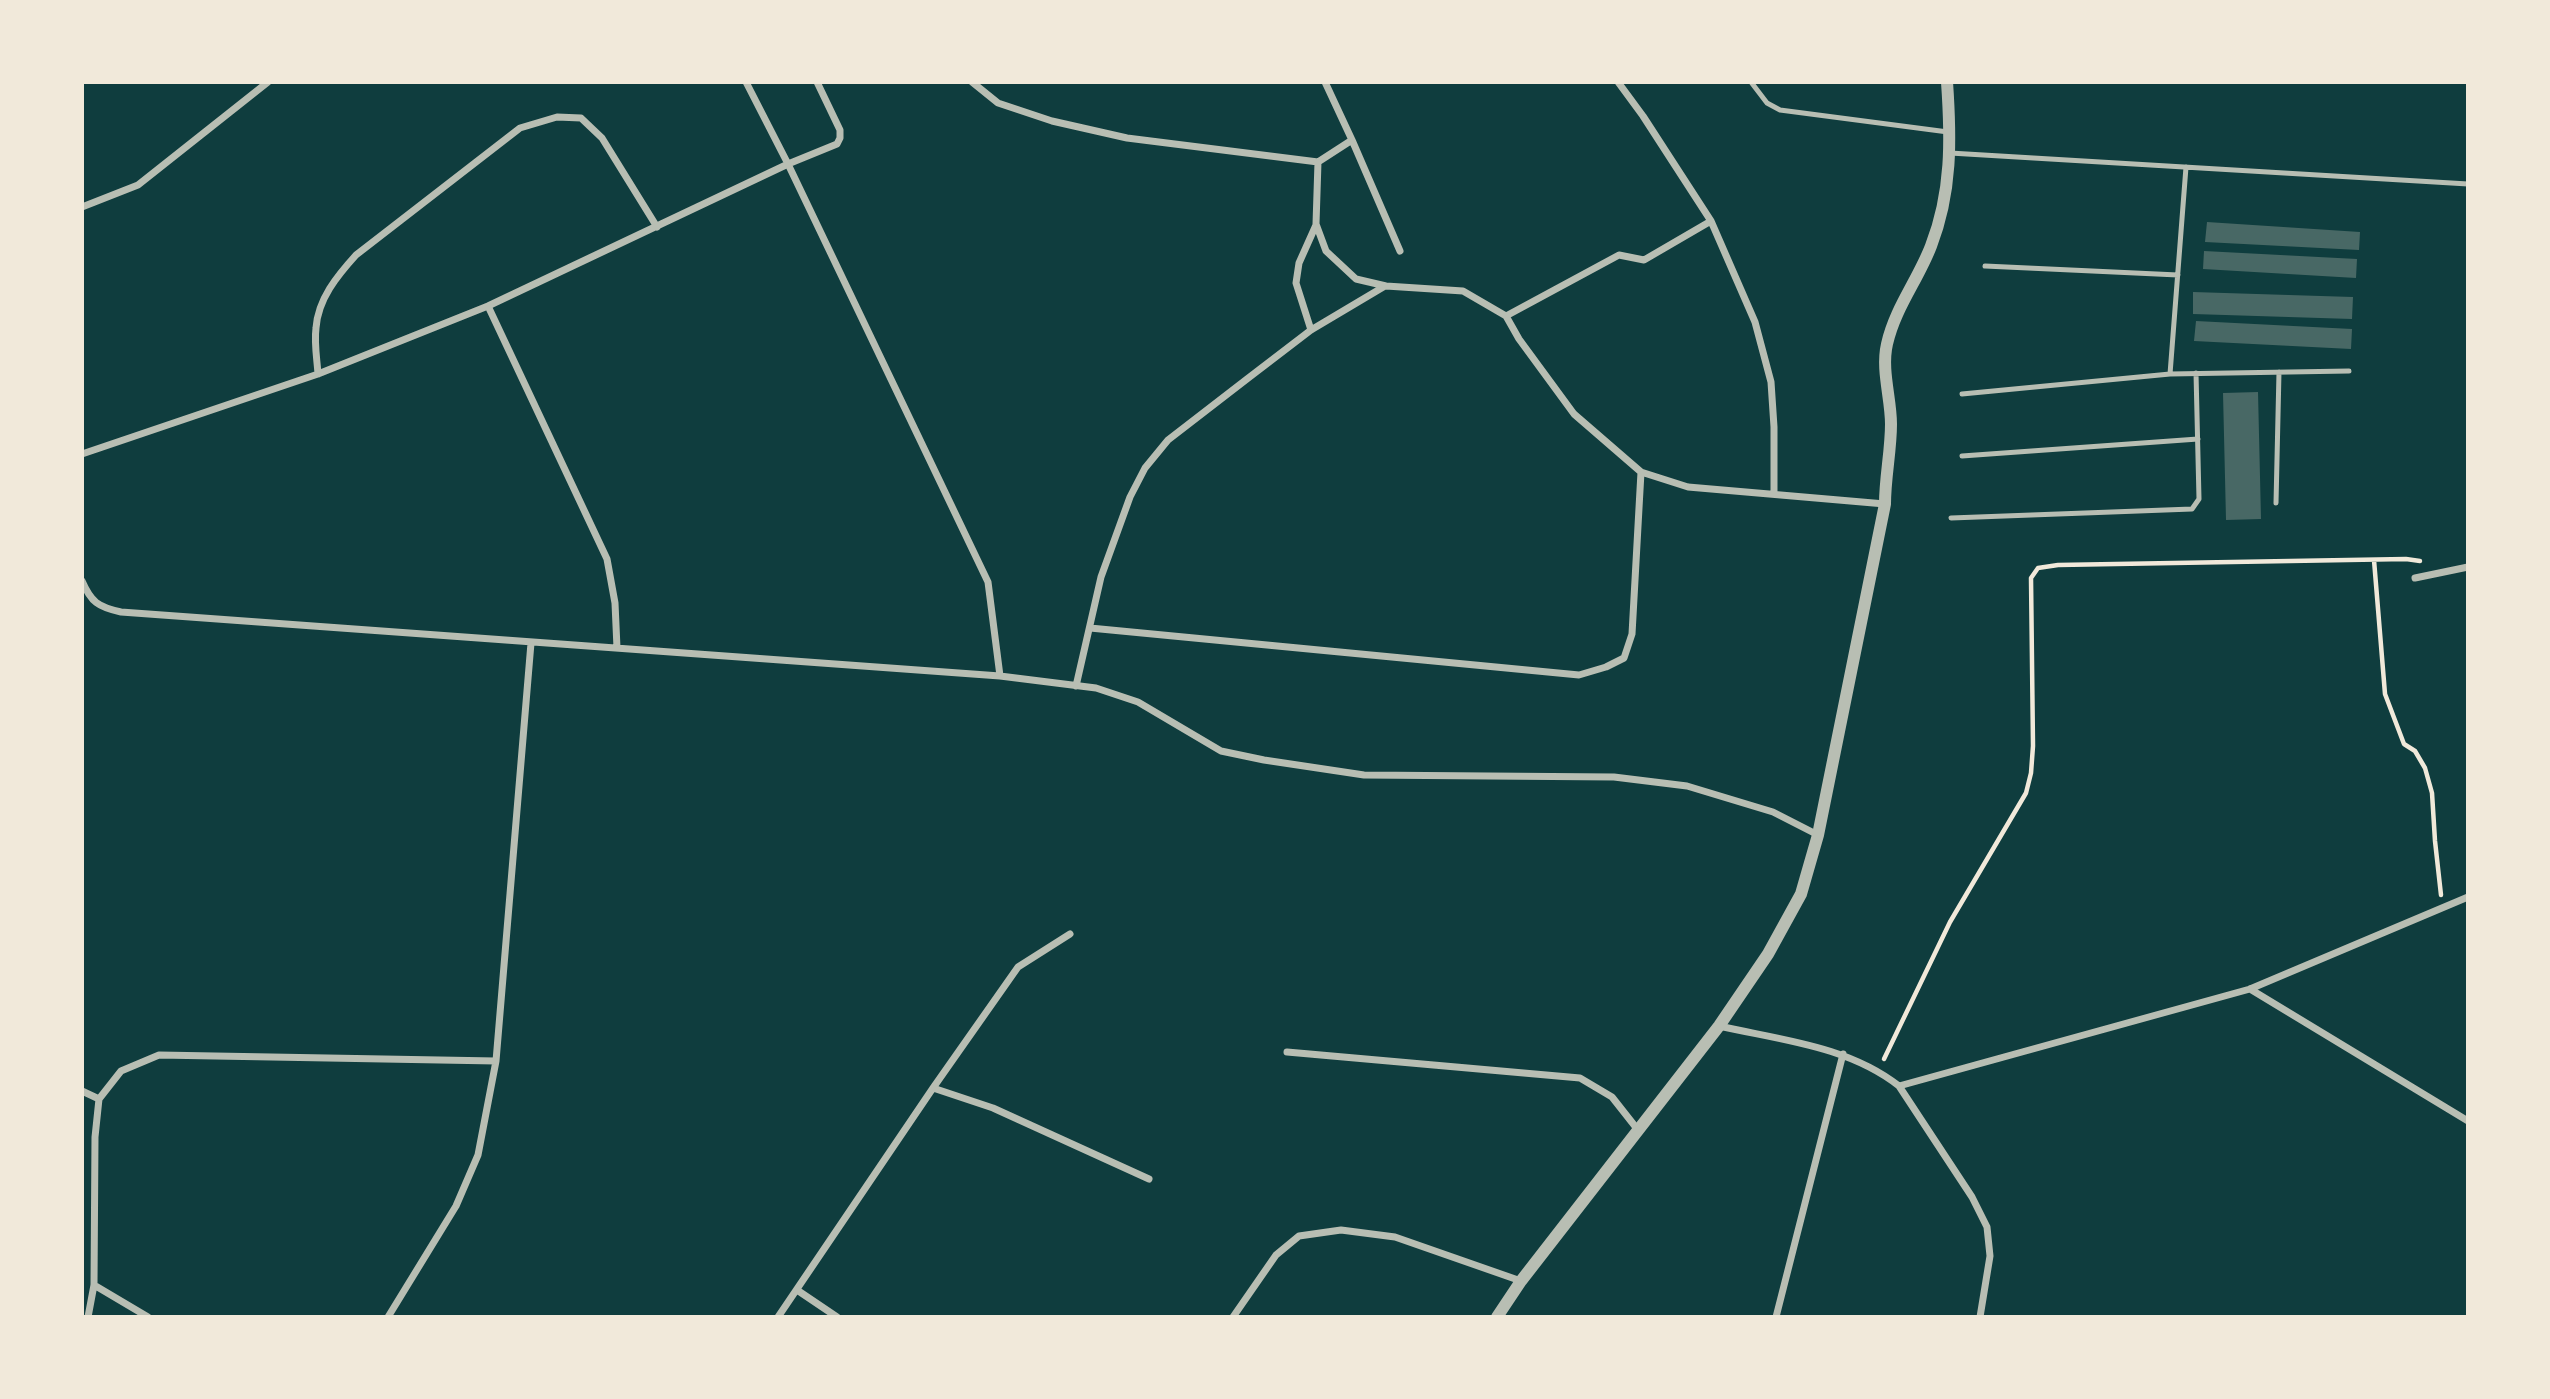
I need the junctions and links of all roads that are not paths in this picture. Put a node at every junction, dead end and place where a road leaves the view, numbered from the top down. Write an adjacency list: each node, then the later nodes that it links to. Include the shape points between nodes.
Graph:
1 (268, 82): 16 (street, via 138,185)
2 (746, 82): 13 (street)
3 (817, 82): 13 (street, via 840,138 837,144)
4 (972, 82): 12 (street, via 998,103 1052,121 1127,138)
5 (1325, 82): 10 (street)
6 (1618, 82): 17 (street)
7 (1751, 82): 9 (lane, via 1767,103 1780,110)
8 (1947, 82): 9 (street)
9 (1950, 132): 11 (street)
10 (1352, 141): 12 (street); 20 (street)
11 (1950, 153): 14 (lane); 39 (street, via 1946,198 1931,247 1897,313 1886,346 1891,424)
12 (1318, 162): 18 (street)
13 (788, 164): 19 (street); 47 (street, via 988,582)
14 (2186, 167): 15 (lane); 22 (lane)
15 (2468, 184)
16 (82, 207)
17 (1711, 221): 25 (street, via 1644,260 1619,254); 37 (street, via 1755,322 1770,382)
18 (1316, 224): 23 (street, via 1326,251 1356,279); 26 (street, via 1299,263 1296,283)
19 (657, 227): 24 (street); 29 (street, via 602,138 581,118 557,117 520,128 356,255 335,279 316,327)
20 (1401, 251)
21 (1985, 265): 22 (lane)
22 (2178, 275): 31 (lane)
23 (1386, 286): 25 (street, via 1463,291); 26 (street)
24 (488, 306): 29 (street); 46 (street, via 607,559)
25 (1506, 316): 36 (street, via 1574,414)
26 (1311, 330): 44 (street, via 1168,440 1145,468 1101,577)
27 (2350, 371): 28 (lane)
28 (2278, 372): 30 (lane); 38 (lane)
29 (318, 373): 34 (street)
30 (2196, 373): 31 (lane); 33 (lane)
31 (2171, 374): 32 (lane)
32 (1962, 394)
33 (2198, 439): 35 (lane); 40 (lane, via 2199,499 2192,509)
34 (82, 454)
35 (1962, 456)
36 (1640, 472): 37 (street, via 1688,486); 44 (street, via 1632,634 1624,657 1579,676)
37 (1773, 494): 39 (street)
38 (2276, 503)
39 (1885, 504): 49 (street)
40 (1951, 518)
41 (2468, 566): 42 (street)
42 (2415, 578)
43 (82, 581): 45 (street, via 98,605 121,612)
44 (1090, 628): 48 (street)
45 (531, 643): 46 (street); 56 (street)
46 (617, 648): 47 (street)
47 (1000, 676): 48 (street)
48 (1076, 686): 49 (street, via 1138,702 1221,751 1364,775 1614,777 1687,786 1773,812)
49 (1818, 835): 53 (street, via 1801,894 1768,954)
50 (2468, 897): 52 (street)
51 (1070, 934): 58 (street, via 1018,967)
52 (2250, 989): 57 (street); 61 (street)
53 (1718, 1026): 55 (street); 62 (street)
54 (1287, 1052): 62 (street, via 1580,1078 1612,1097)
55 (1843, 1054): 57 (street, via 1879,1070); 74 (street)
56 (496, 1061): 60 (street, via 159,1055 121,1071); 69 (street, via 478,1155 456,1206)
57 (1899, 1086): 75 (street, via 1987,1227 1990,1255)
58 (933, 1088): 63 (street, via 992,1108); 66 (street)
59 (82, 1091): 60 (street)
60 (99, 1099): 65 (street)
61 (2468, 1121)
62 (1638, 1130): 64 (street)
63 (1149, 1179)
64 (1521, 1281): 72 (street, via 1395,1237 1341,1230 1299,1236 1276,1255); 73 (street)
65 (94, 1285): 67 (street); 68 (street)
66 (797, 1290): 70 (street); 71 (street)
67 (89, 1317)
68 (148, 1317)
69 (388, 1317)
70 (778, 1317)
71 (837, 1317)
72 (1233, 1317)
73 (1497, 1317)
74 (1776, 1317)
75 (1980, 1317)

